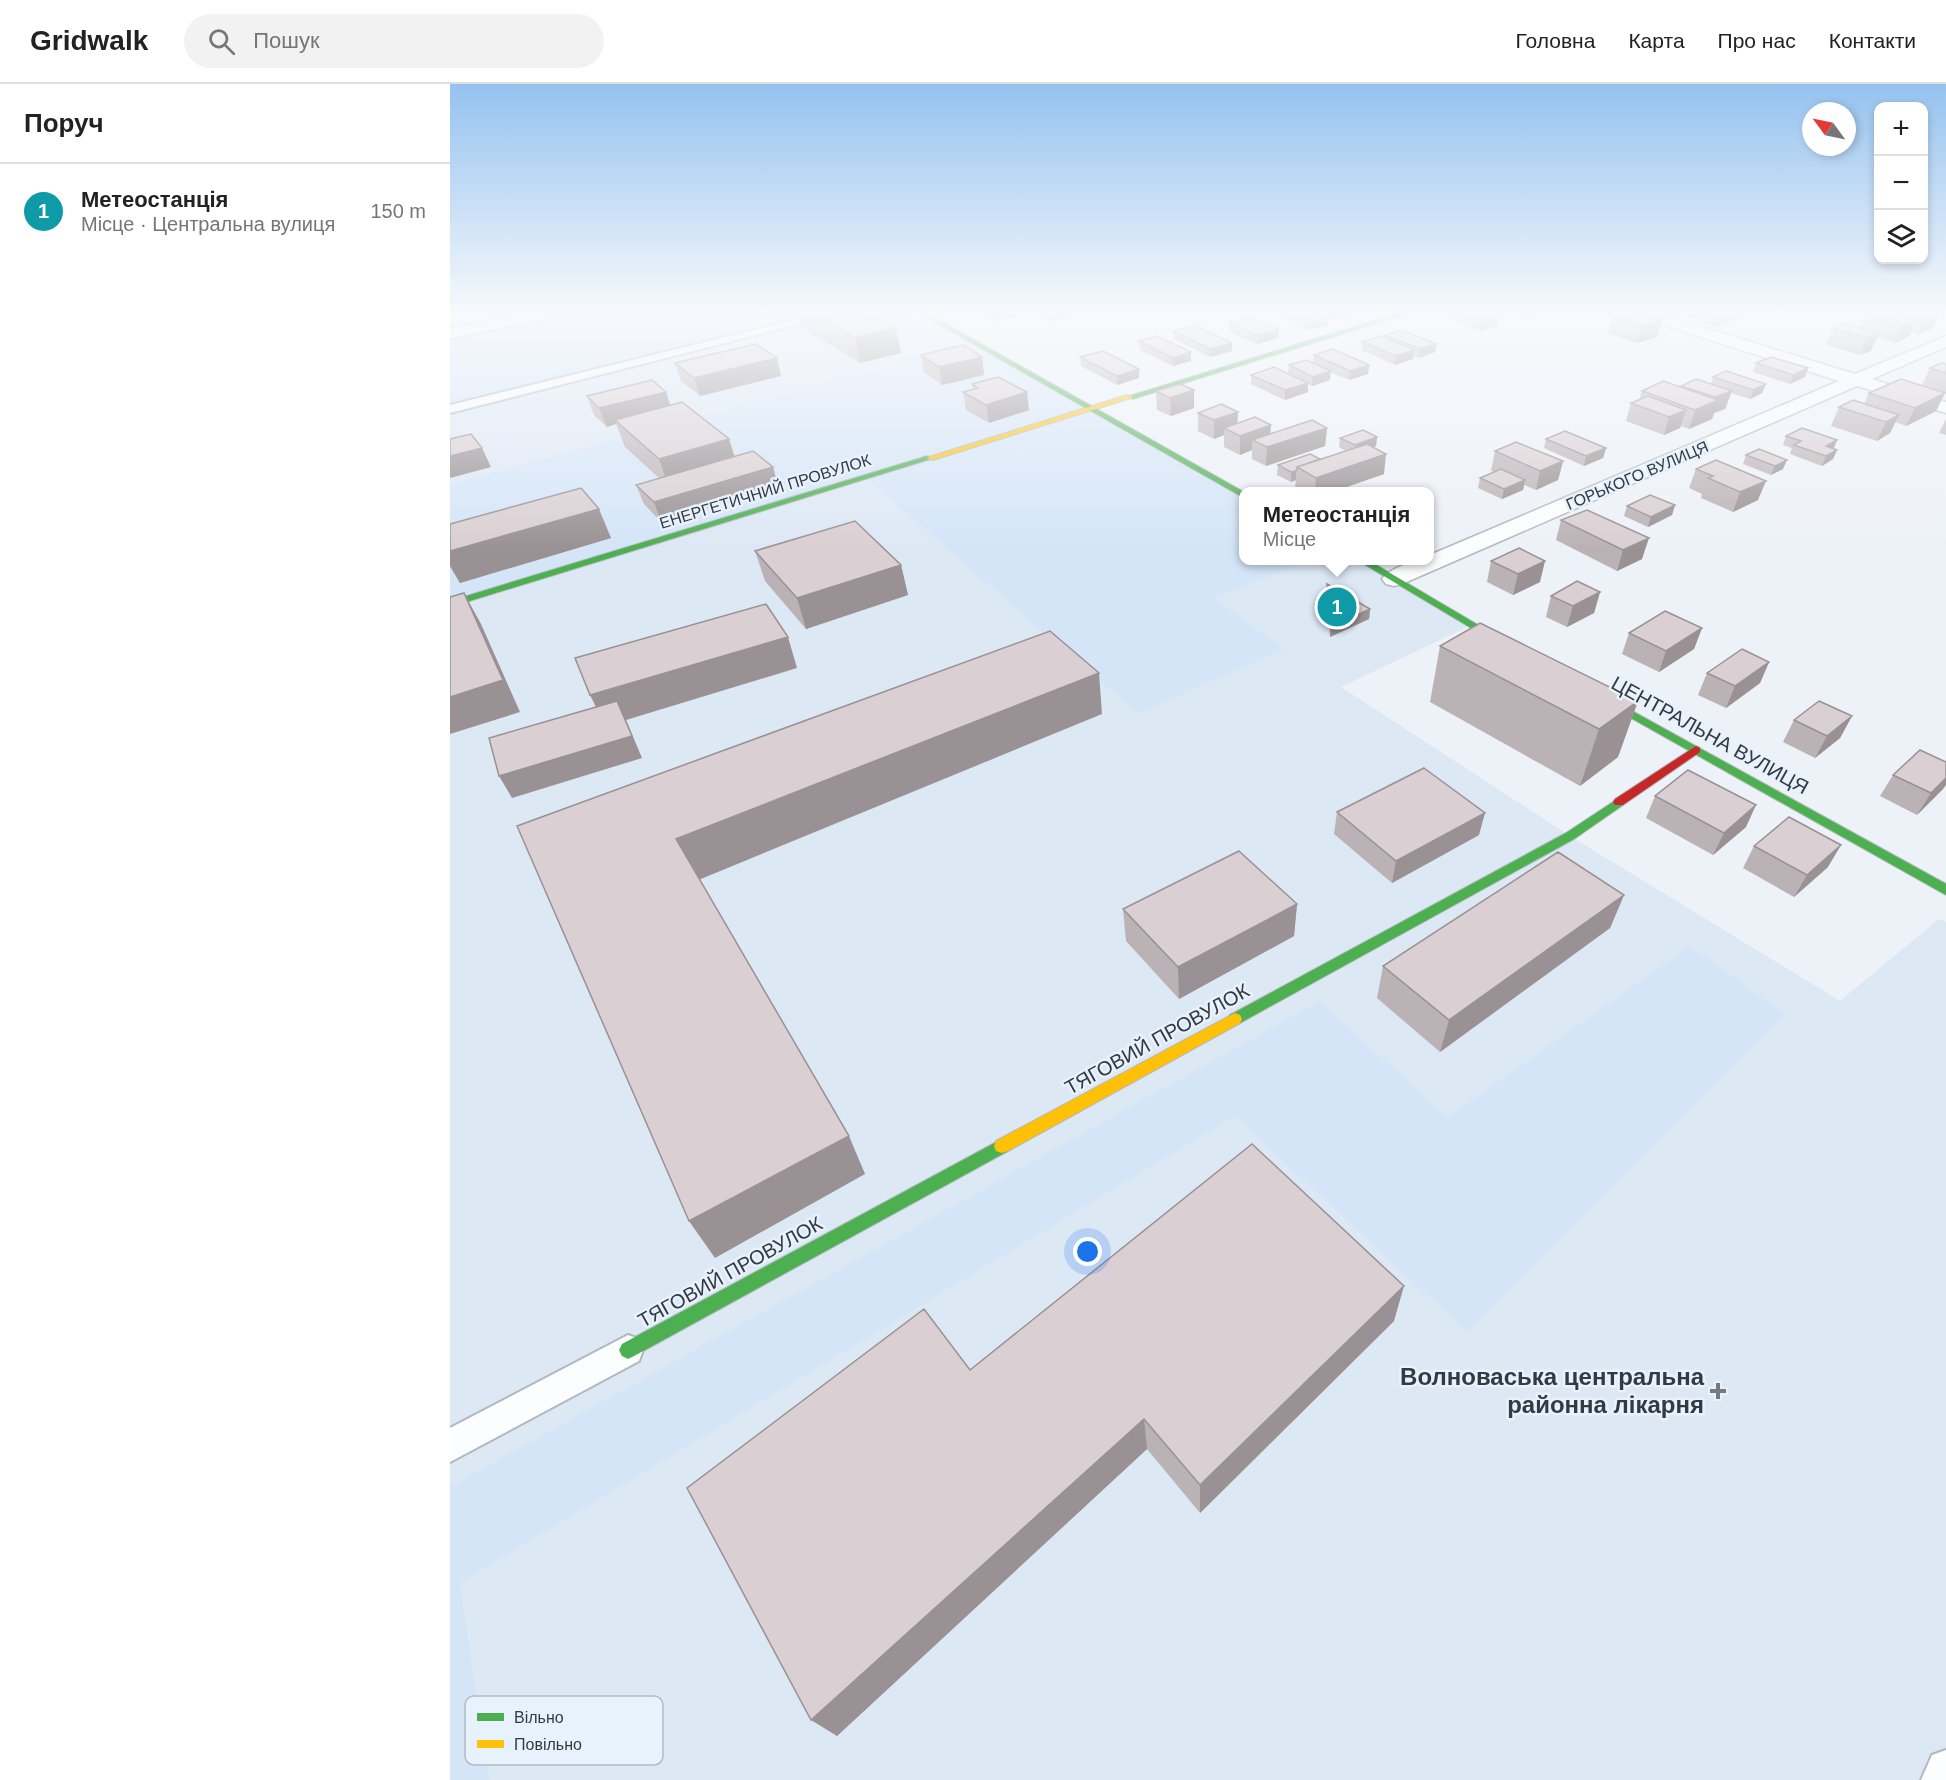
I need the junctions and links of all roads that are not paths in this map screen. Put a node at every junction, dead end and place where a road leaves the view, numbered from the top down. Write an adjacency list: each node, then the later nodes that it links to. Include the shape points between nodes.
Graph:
1 (526, 390): 7 (lane)
2 (1057, 390): 8 (street)
3 (1151, 390): 8 (street, ЕНЕРГЕТИЧНИЙ ПРОВУЛОК)
4 (1835, 390): 10 (street, ГОРЬКОГО ВУЛИЦЯ)
5 (1886, 390): 6 (street)
6 (1946, 408)
7 (450, 409)
8 (1089, 409): 9 (street); 14 (street, ЕНЕРГЕТИЧНИЙ ПРОВУЛОК)
9 (1239, 492)
10 (1434, 562)
11 (1368, 565): 13 (street)
12 (1427, 565): 13 (street, ГОРЬКОГО ВУЛИЦЯ)
13 (1394, 579): 15 (street)
14 (450, 604)
15 (1523, 653)
16 (1584, 687): 17 (street, ЦЕНТРАЛЬНА ВУЛИЦЯ)
17 (1696, 750): 18 (street, ЦЕНТРАЛЬНА ВУЛИЦЯ); 19 (street, ТЯГОВИЙ ПРОВУЛОК, via 1570,836)
18 (1946, 890)
19 (628, 1350): 20 (lane)
20 (450, 1446)
21 (1946, 1769): 22 (lane)
22 (1940, 1780)

